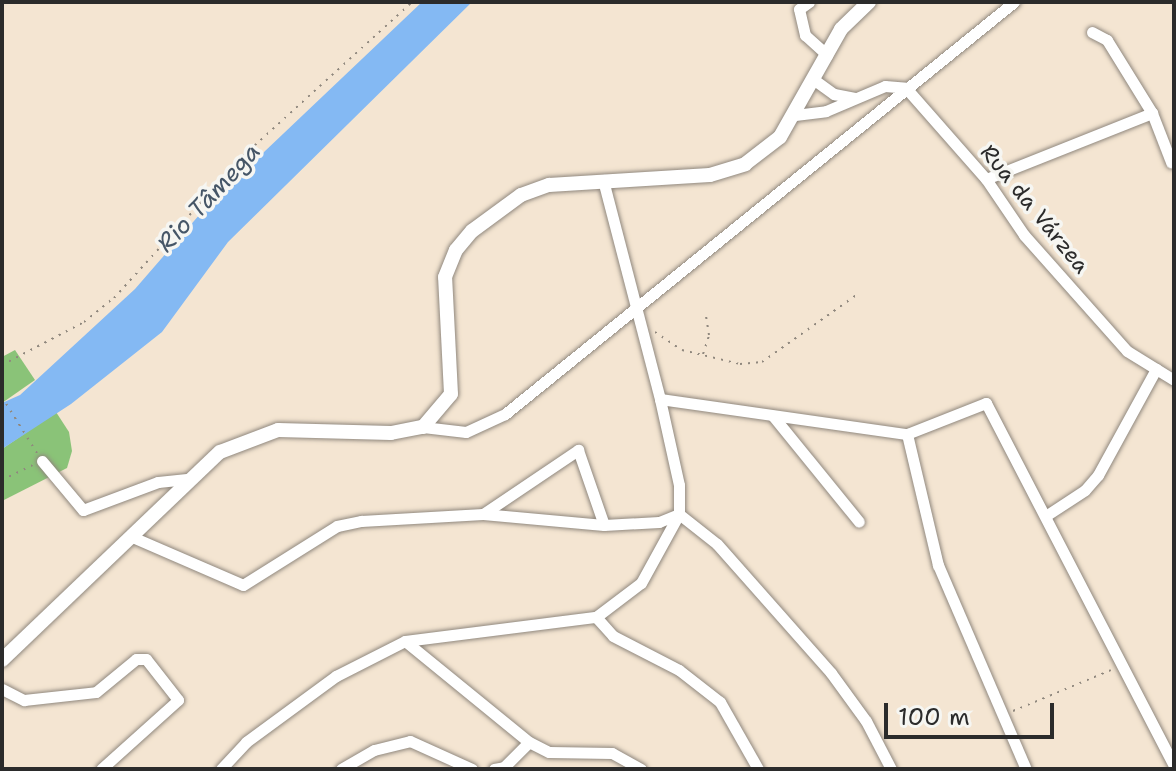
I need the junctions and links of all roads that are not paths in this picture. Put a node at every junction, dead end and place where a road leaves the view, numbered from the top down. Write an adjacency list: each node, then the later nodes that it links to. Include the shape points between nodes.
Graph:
1 (809, 2): 5 (street, via 799,9 805,35)
2 (869, 2): 5 (main road, via 841,29)
3 (1014, 2): 7 (street)
4 (1092, 32): 9 (street, via 1107,40)
5 (827, 55): 6 (main road)
6 (813, 79): 8 (street, via 834,94); 10 (main road)
7 (906, 88): 8 (street, via 885,86); 12 (street, Rua da Várzea); 14 (street)
8 (856, 98): 10 (street, via 826,111)
9 (1152, 113): 11 (street); 12 (street)
10 (795, 115): 13 (main road, via 763,153 728,171)
11 (1171, 162)
12 (986, 179): 15 (street, Rua da Várzea, via 1024,235 1127,351)
13 (603, 180): 14 (street); 19 (main road, via 549,185 521,195 472,231 456,250 445,277 444,303 454,371 451,394)
14 (636, 310): 17 (street); 19 (street, via 491,422 454,434)
15 (1156, 369): 16 (street, Rua da Várzea); 25 (street, via 1098,475)
16 (1172, 375)
17 (660, 399): 18 (street); 24 (street, via 679,485)
18 (773, 416): 20 (street); 26 (street)
19 (423, 427): 22 (main road, via 391,433 278,430 220,452)
20 (907, 434): 25 (street, via 977,403 993,408); 43 (street, via 938,565)
21 (42, 461): 22 (street, via 83,510 158,482)
22 (187, 479): 28 (main road)
23 (483, 514): 27 (street); 27 (street, via 578,450); 28 (street, via 337,526 243,585)
24 (679, 514): 27 (street, via 659,522); 29 (street, via 641,583); 42 (street, via 717,544 831,673 866,721)
25 (1047, 515): 34 (street)
26 (859, 522)
27 (604, 525)
28 (130, 536): 31 (main road)
29 (596, 617): 30 (street); 41 (street, via 613,636 679,670 720,702)
30 (405, 641): 33 (street); 36 (street, via 336,676 246,742)
31 (2, 660)
32 (2, 689): 35 (street, via 24,700 96,692 136,659 146,659 178,700)
33 (529, 742): 39 (street, via 504,767); 40 (street, via 549,752 612,753)
34 (1174, 766)
35 (101, 769)
36 (221, 769)
37 (341, 769): 38 (street, via 374,750 410,741)
38 (472, 769)
39 (494, 769)
40 (641, 769)
41 (758, 769)
42 (891, 769)
43 (1026, 769)

